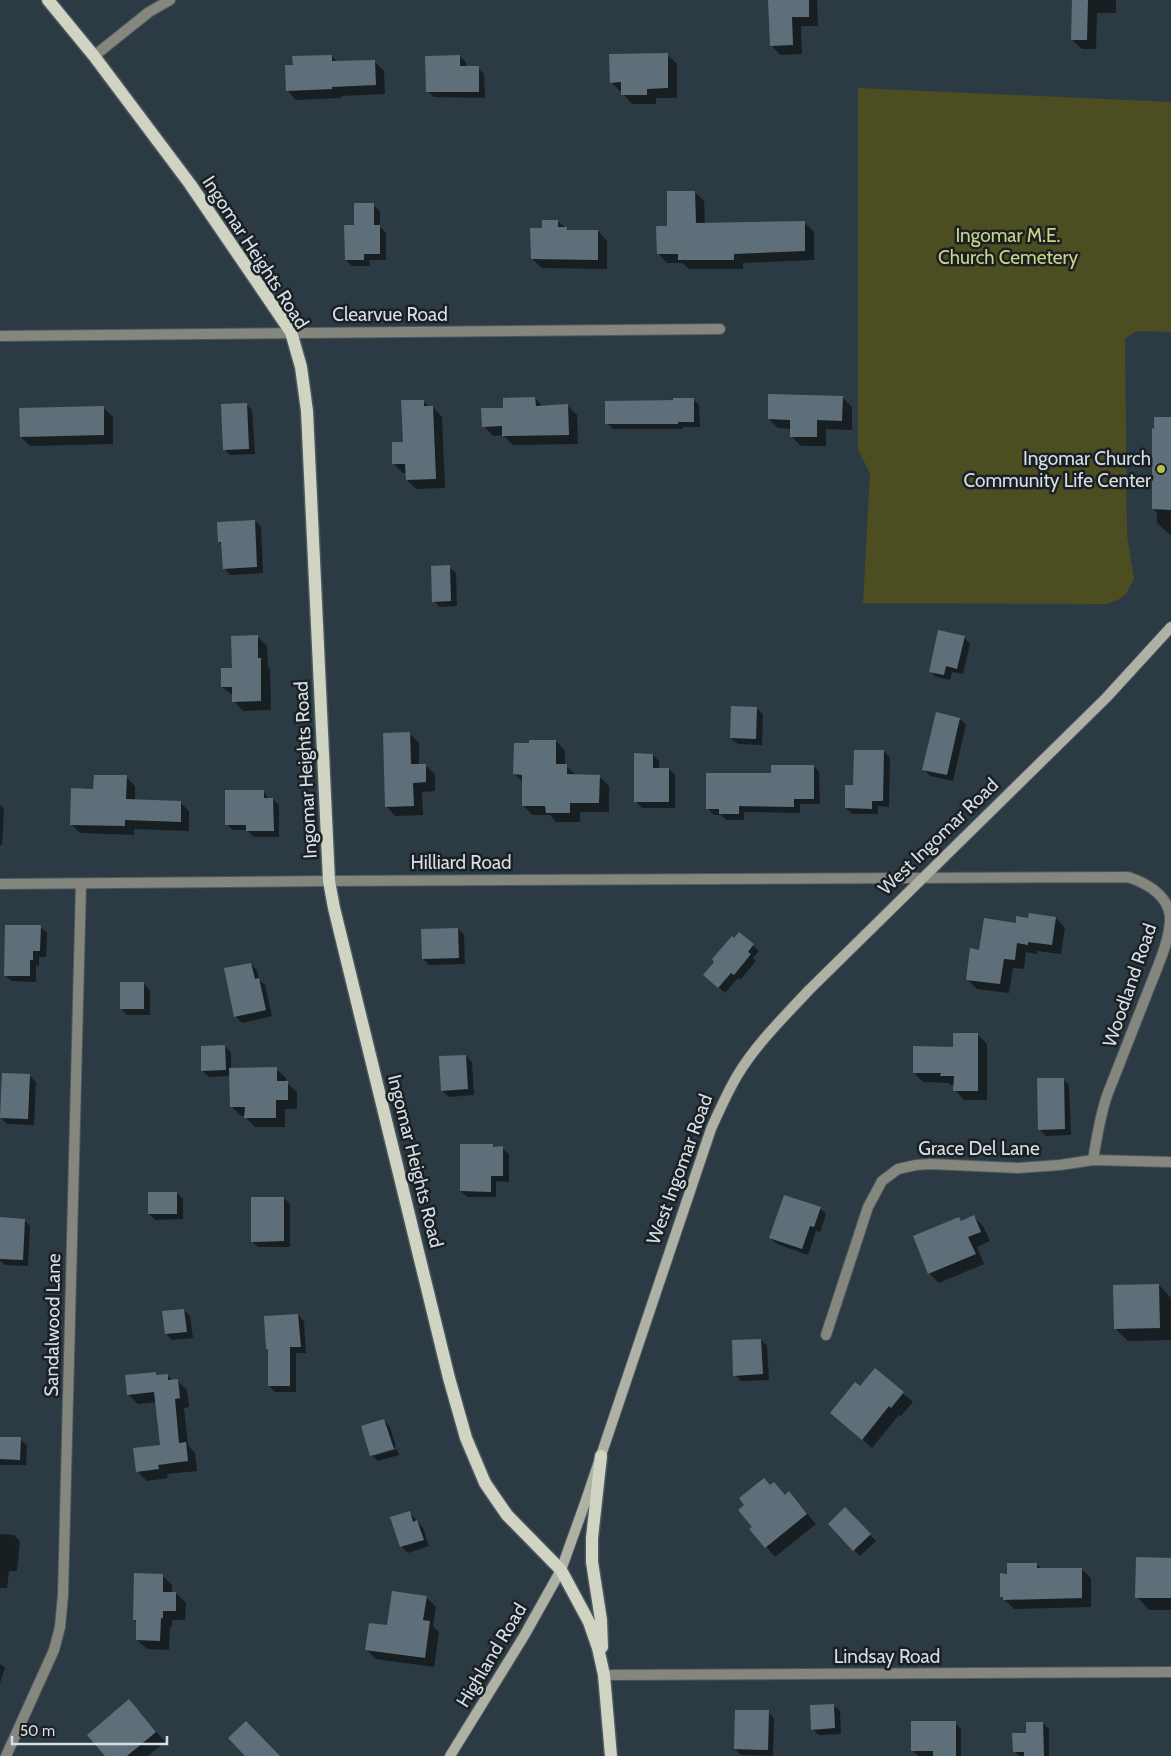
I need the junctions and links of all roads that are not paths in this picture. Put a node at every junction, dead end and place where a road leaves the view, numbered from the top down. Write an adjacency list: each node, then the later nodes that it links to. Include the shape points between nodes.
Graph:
1 (48, 0): 3 (main road, Ingomar Heights Road)
2 (170, 0): 3 (street, via 149,12)
3 (94, 56): 5 (main road, Ingomar Heights Road, via 190,184)
4 (720, 329): 5 (street, Clearvue Road)
5 (291, 332): 6 (street, Clearvue Road); 9 (main road, Ingomar Heights Road, via 301,367 307,411)
6 (0, 336)
7 (1171, 627): 8 (street, West Ingomar Road, via 1106,698)
8 (923, 877): 9 (street, Hilliard Road); 12 (street, Woodland Road, via 1128,877 1142,881 1160,894 1170,914 1170,925 1162,956 1107,1095); 15 (street, West Ingomar Road, via 804,996 738,1074 722,1102)
9 (330, 881): 11 (street, Hilliard Road); 16 (main road, Ingomar Heights Road, via 342,942 466,1438 485,1483 497,1501)
10 (0, 884): 11 (street, Hilliard Road)
11 (81, 884): 19 (street, Sandalwood Lane, via 60,1627 54,1650)
12 (1093, 1160): 13 (street); 14 (street, Grace Del Lane, via 1018,1168 916,1164 889,1174 868,1207)
13 (1171, 1162)
14 (826, 1335)
15 (601, 1456): 16 (street, West Ingomar Road); 18 (main road, via 592,1562 601,1620)
16 (561, 1570): 18 (main road, via 589,1622); 20 (street, Highland Road)
17 (1171, 1672): 18 (street, Lindsay Road)
18 (604, 1675): 21 (main road)
19 (6, 1756)
20 (450, 1756)
21 (611, 1756)

